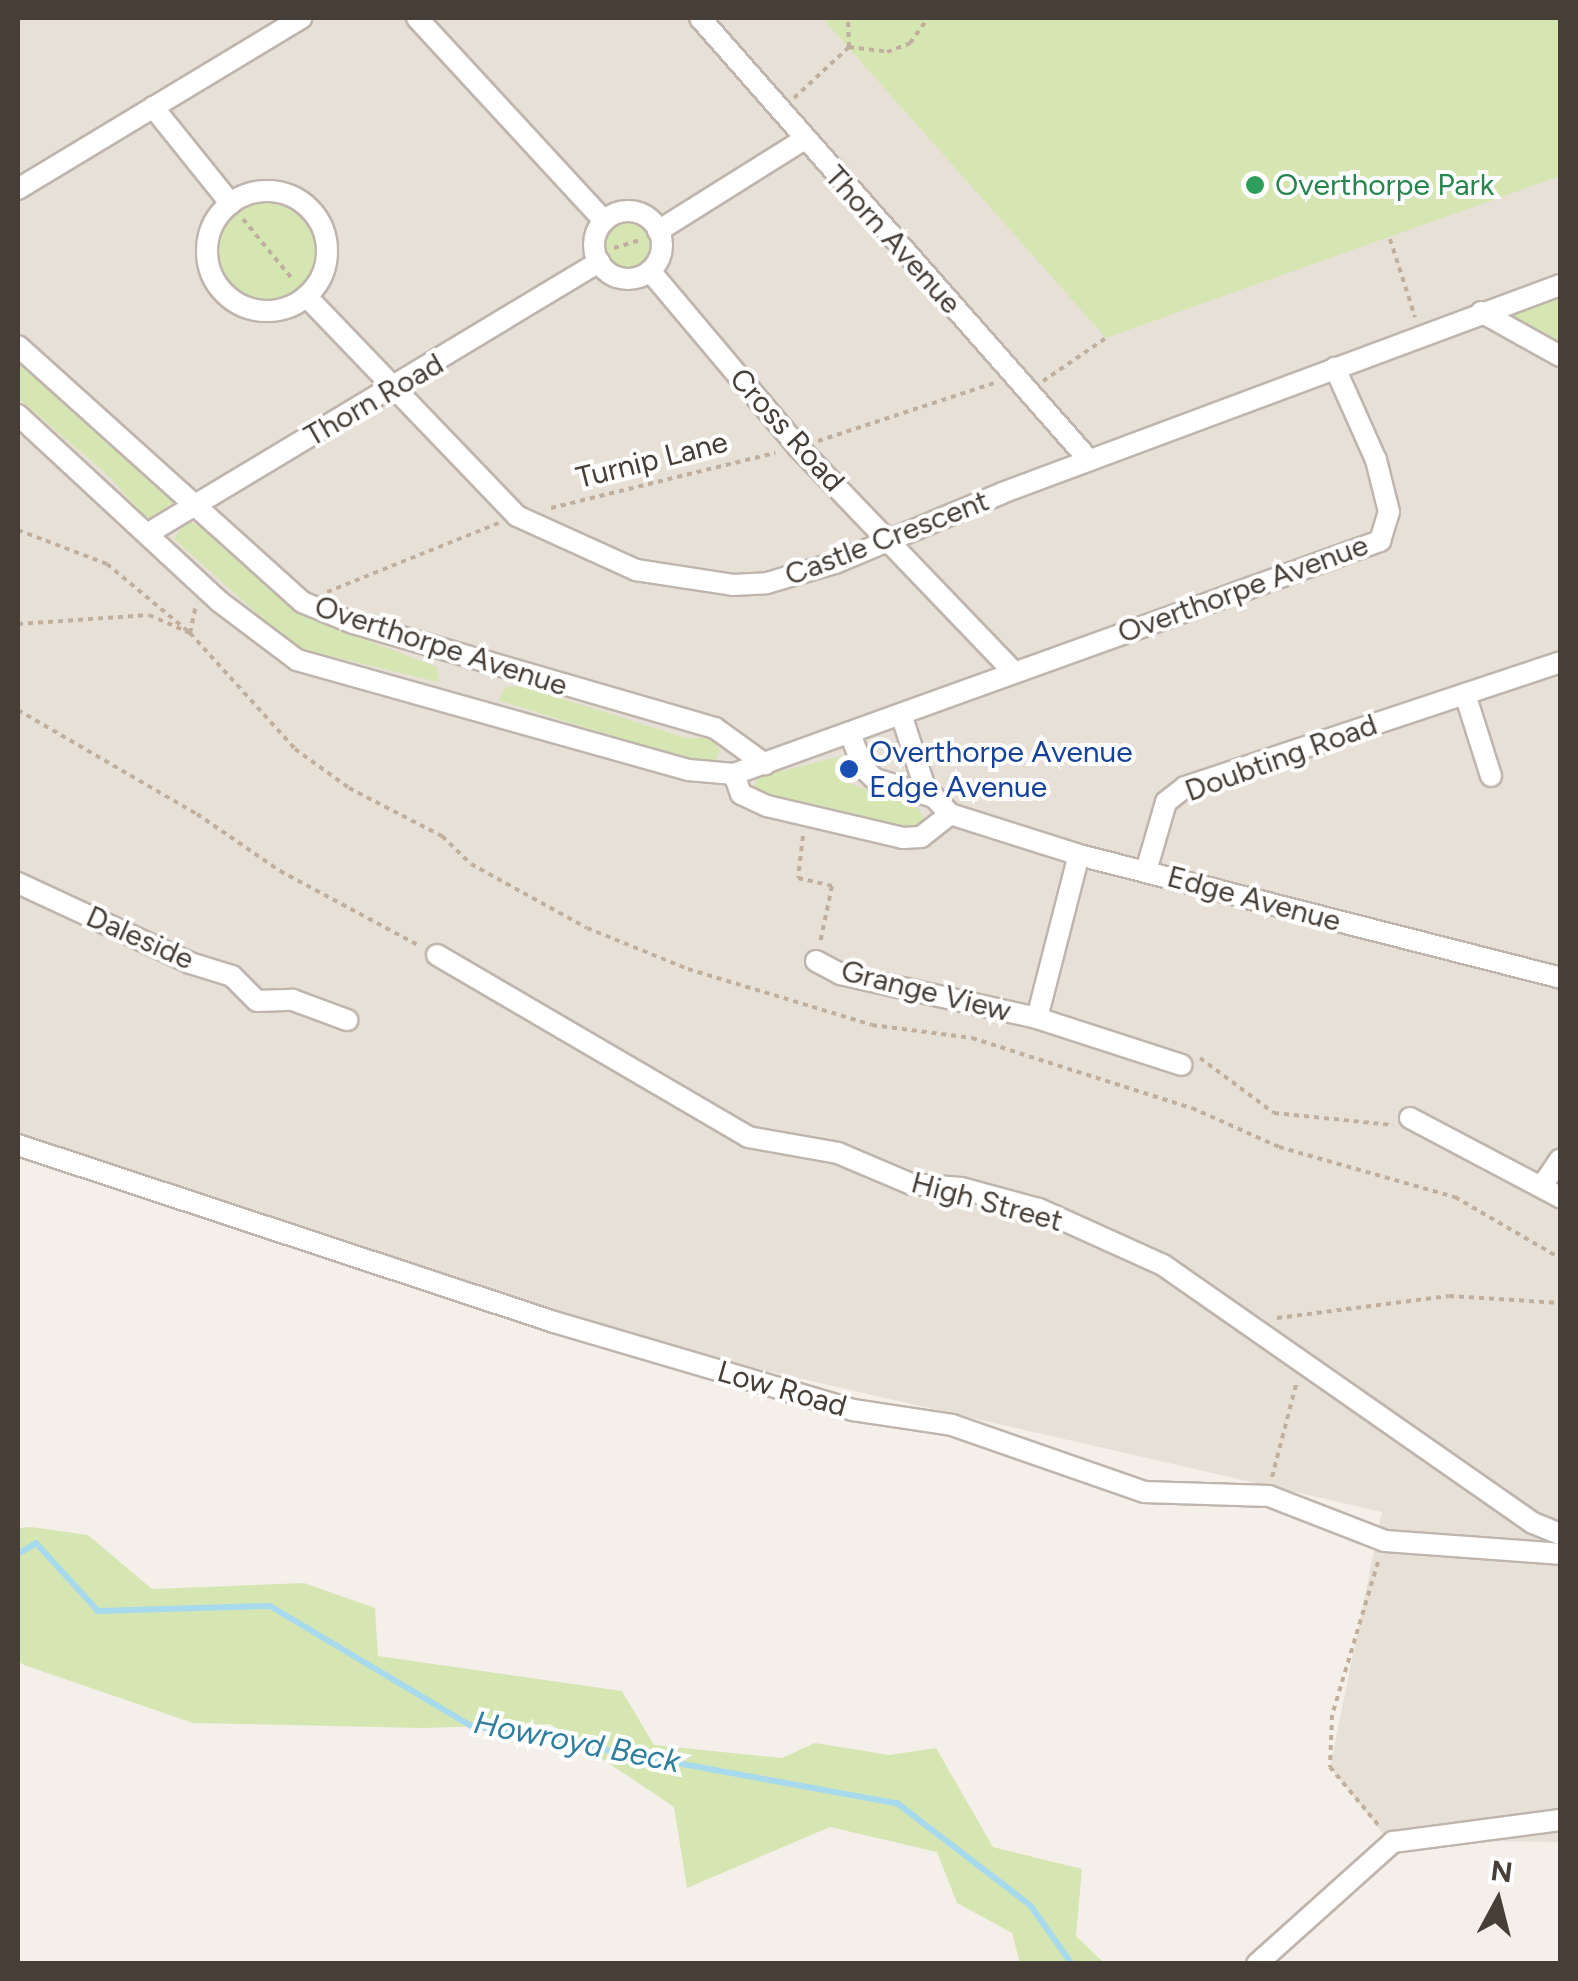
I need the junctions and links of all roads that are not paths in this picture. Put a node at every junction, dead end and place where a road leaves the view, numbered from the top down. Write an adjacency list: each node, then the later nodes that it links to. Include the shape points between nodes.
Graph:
1 (301, 18): 4 (street)
2 (416, 18): 8 (street)
3 (700, 18): 5 (street, Thorn Avenue)
4 (153, 108): 6 (street); 7 (street)
5 (803, 140): 9 (street); 20 (street, Thorn Avenue)
6 (18, 189)
7 (231, 204): 13 (street, via 268,191 287,194 316,216 328,255); 13 (street, via 207,246 221,289 260,311)
8 (604, 221): 9 (street, via 636,212); 10 (street)
9 (659, 232): 11 (street, via 661,252)
10 (597, 258): 11 (street, via 622,278); 18 (street, Thorn Road)
11 (650, 271): 23 (street, Cross Road, via 799,448)
12 (1560, 285): 14 (street, Castle Crescent)
13 (306, 297): 18 (street, Castle Crescent)
14 (1481, 312): 16 (street); 17 (street, Castle Crescent)
15 (18, 346): 21 (street, Overthorpe Avenue)
16 (1560, 356)
17 (1335, 368): 20 (street, Castle Crescent); 25 (street, Overthorpe Avenue, via 1376,460 1389,512 1380,541)
18 (394, 389): 21 (street, Thorn Road); 23 (street, Castle Crescent, via 517,516 636,570 767,584)
19 (18, 415): 22 (street, Overthorpe Avenue)
20 (1089, 460): 23 (street, Castle Crescent)
21 (194, 505): 22 (street, Thorn Road); 29 (street, Overthorpe Avenue, via 302,602 353,623 715,728)
22 (147, 534): 30 (street, Overthorpe Avenue, via 297,660 689,770)
23 (888, 541): 25 (street, Cross Road)
24 (1560, 662): 26 (street, Doubting Road)
25 (1014, 672): 27 (street, Overthorpe Avenue)
26 (1464, 694): 31 (street); 35 (street, Doubting Road, via 1185,786 1166,802)
27 (901, 714): 28 (street, Overthorpe Avenue); 32 (street, Edge Avenue)
28 (851, 736): 29 (street, Overthorpe Avenue); 32 (street, via 863,768 875,778)
29 (765, 764): 30 (street, Overthorpe Avenue)
30 (734, 774): 33 (street, via 742,794 903,838 921,837)
31 (1491, 776)
32 (934, 797): 33 (street, Edge Avenue)
33 (950, 814): 34 (street, Edge Avenue)
34 (1078, 854): 35 (street, Edge Avenue); 40 (street, Grange View)
35 (1146, 871): 39 (street, Edge Avenue)
36 (18, 883): 41 (street, Daleside, via 232,976 257,1001 293,1000)
37 (438, 955): 48 (street, High Street, via 748,1137 838,1153 912,1184 961,1188 1039,1209 1163,1264 1533,1523)
38 (816, 961): 40 (street, Grange View, via 840,974)
39 (1560, 978)
40 (1037, 1018): 42 (street, Grange View)
41 (346, 1020)
42 (1182, 1065)
43 (1410, 1118): 46 (street)
44 (18, 1145): 49 (street, Low Road, via 554,1322 853,1410 952,1425 1144,1492 1269,1496 1385,1541)
45 (1560, 1159): 46 (street)
46 (1542, 1186): 47 (street)
47 (1560, 1197)
48 (1560, 1534)
49 (1560, 1554)
50 (1560, 1820): 51 (street, via 1393,1842)
51 (1257, 1964)

